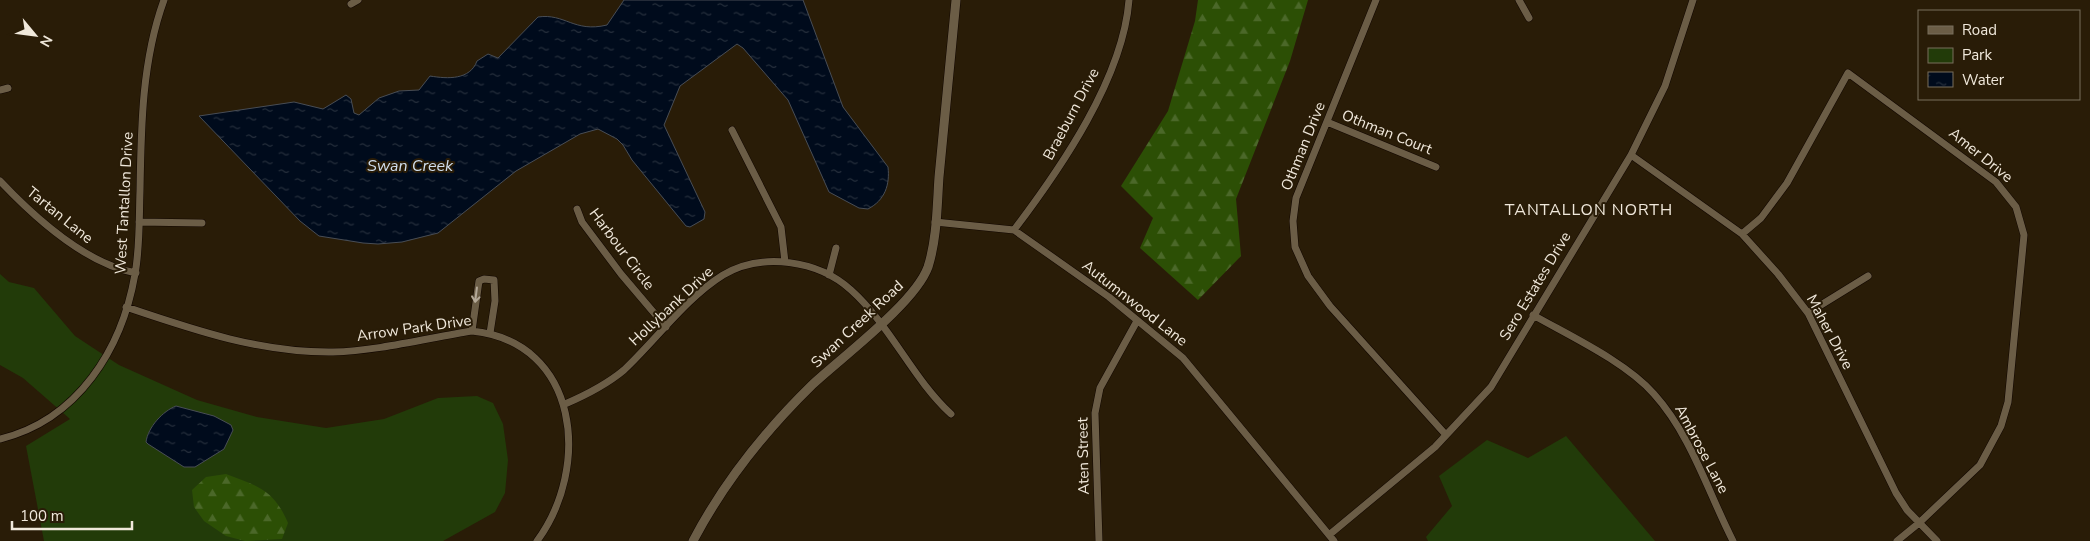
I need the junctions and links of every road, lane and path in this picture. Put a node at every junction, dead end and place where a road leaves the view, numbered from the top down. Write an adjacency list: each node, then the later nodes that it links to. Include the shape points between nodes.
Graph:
1 (164, 0): 18 (street, West Tantallon Drive, via 149,55 143,109)
2 (358, 0): 8 (street)
3 (956, 0): 19 (street, Swan Creek Road)
4 (1129, 0): 21 (street, Braeburn Drive, via 1123,40 1090,114 1062,164)
5 (1376, 0): 12 (street, Othman Drive)
6 (1519, 0): 9 (street)
7 (1693, 0): 14 (street, Sero Estates Drive, via 1665,86)
8 (351, 4)
9 (1530, 18)
10 (8, 88): 11 (street)
11 (0, 90)
12 (1327, 122): 15 (street, Othman Court); 38 (street, Othman Drive, via 1294,207 1294,237 1300,261 1330,306)
13 (732, 130): 24 (street, via 781,227)
14 (1631, 155): 22 (street, Maher Drive); 30 (street, Sero Estates Drive)
15 (1436, 167)
16 (0, 181): 25 (street, Tartan Lane, via 38,217 95,259)
17 (577, 209): 33 (street, Harbour Circle, via 582,222 620,274)
18 (139, 222): 20 (street); 25 (street, West Tantallon Drive)
19 (935, 222): 21 (street, Autumnwood Lane); 32 (street, Swan Creek Road, via 928,266 923,277 904,302)
20 (202, 223)
21 (1014, 230): 31 (street, Autumnwood Lane)
22 (1742, 234): 29 (street, Maher Drive); 40 (street, Amer Drive, via 1761,218 1787,183 1848,73 1996,182 2012,200 2021,221 2023,254 2004,417 1980,465)
23 (836, 248): 26 (street)
24 (785, 262): 26 (street, Hollybank Drive, via 803,264); 33 (street, Hollybank Drive, via 753,265 723,276)
25 (136, 273): 28 (street, West Tantallon Drive)
26 (829, 276): 32 (street, Hollybank Drive, via 853,292)
27 (1868, 276): 29 (street)
28 (126, 307): 34 (street, Arrow Park Drive, via 229,339 284,350 353,351); 39 (street, West Tantallon Drive, via 122,325 104,361 76,397 32,429)
29 (1808, 313): 40 (street, Maher Drive, via 1886,476)
30 (1533, 315): 38 (street, Sero Estates Drive, via 1491,387); 46 (street, Ambrose Lane, via 1614,362 1653,392 1676,423)
31 (1137, 321): 41 (street, Autumnwood Lane, via 1184,358); 44 (street, Aten Street, via 1100,388 1095,413)
32 (880, 324): 37 (street, Hollybank Drive, via 934,399); 43 (street, Swan Creek Road, via 810,387 762,440 723,493)
33 (666, 326): 36 (street, Hollybank Drive, via 612,379)
34 (472, 331): 35 (street, Arrow Park Drive); 35 (street, one-way to 34, via 495,301 494,280 479,281)
35 (490, 333): 36 (street, Arrow Park Drive, via 515,344 537,360 553,379)
36 (565, 404): 42 (street, Arrow Park Drive, via 568,444 564,482 550,521)
37 (951, 414)
38 (1446, 435): 41 (street, Sero Estates Drive)
39 (0, 439)
40 (1919, 523): 47 (street, Amer Drive); 48 (street, Maher Drive)
41 (1329, 535): 45 (street, Autumnwood Lane)
42 (537, 541)
43 (694, 541)
44 (1099, 541)
45 (1334, 541)
46 (1733, 541)
47 (1897, 541)
48 (1938, 541)

